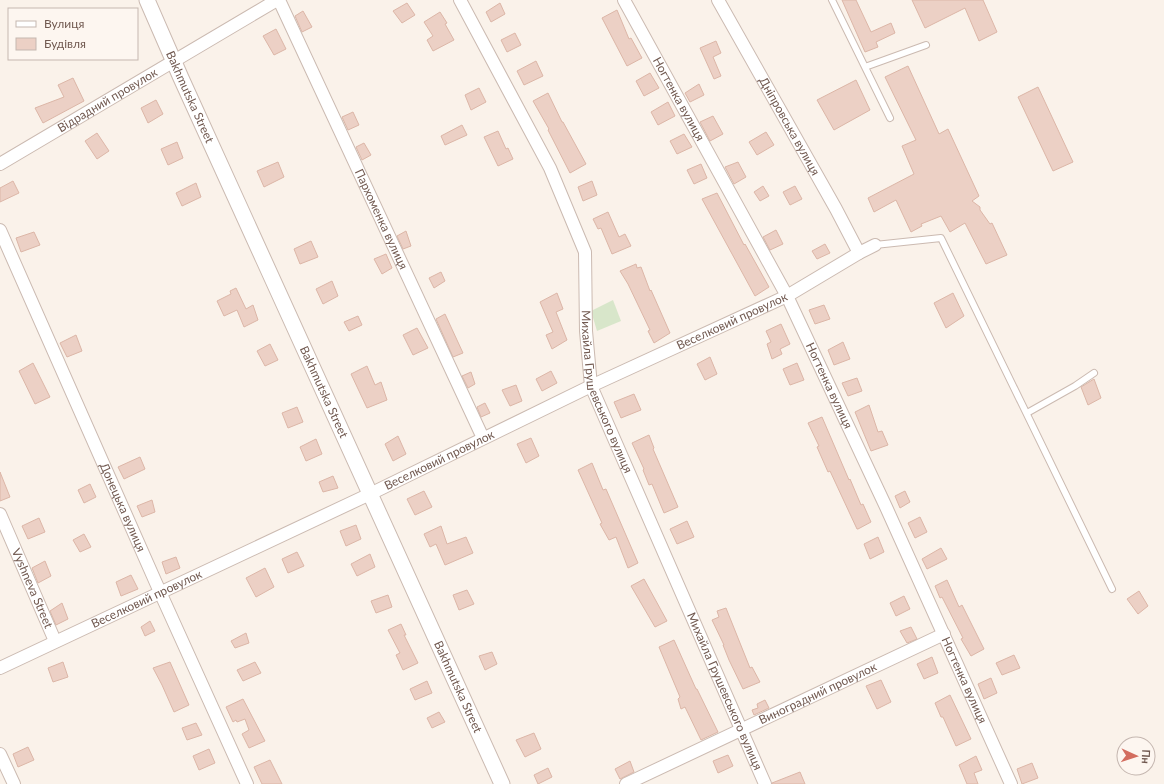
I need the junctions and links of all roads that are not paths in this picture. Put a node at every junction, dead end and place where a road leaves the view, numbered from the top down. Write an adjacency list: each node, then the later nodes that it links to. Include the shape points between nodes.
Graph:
1 (147, 0): 8 (street, Bakhmutska Street)
2 (278, 0): 8 (street, Відрадний провулок); 19 (street, Пархоменка вулиця)
3 (460, 0): 17 (street, Михайла Грушевського вулиця, via 550,168 585,252)
4 (624, 0): 15 (street, Ногтенка вулиця)
5 (718, 0): 14 (street, Дніпровська вулиця)
6 (832, 0): 9 (lane)
7 (926, 44): 9 (lane)
8 (173, 61): 11 (street, Відрадний провулок); 20 (street, Bakhmutska Street)
9 (865, 67): 10 (lane)
10 (890, 118)
11 (0, 164)
12 (0, 230): 23 (street, Донецька вулиця)
13 (875, 245): 14 (street, Веселковий провулок); 18 (lane, via 941,238)
14 (859, 253): 15 (street, Веселковий провулок)
15 (787, 296): 17 (street, Веселковий провулок); 24 (street, Ногтенка вулиця)
16 (1094, 372): 18 (lane)
17 (590, 386): 19 (street, Веселковий провулок); 27 (street, Михайла Грушевського вулиця)
18 (1027, 414): 22 (lane)
19 (483, 438): 20 (street, Веселковий провулок)
20 (370, 494): 23 (street, Веселковий провулок); 31 (street, Bakhmutska Street)
21 (0, 514): 25 (street, Vyshneva Street)
22 (1112, 589)
23 (160, 592): 25 (street, Веселковий провулок); 30 (street, Донецька вулиця)
24 (944, 634): 27 (street, Виноградний провулок); 34 (street, Ногтенка вулиця)
25 (55, 642): 26 (street, Веселковий провулок)
26 (0, 668)
27 (741, 730): 32 (street, Виноградний провулок); 33 (street, Михайла Грушевського вулиця)
28 (0, 754): 29 (street)
29 (14, 784)
30 (247, 784)
31 (502, 784)
32 (626, 784)
33 (765, 784)
34 (1011, 784)

